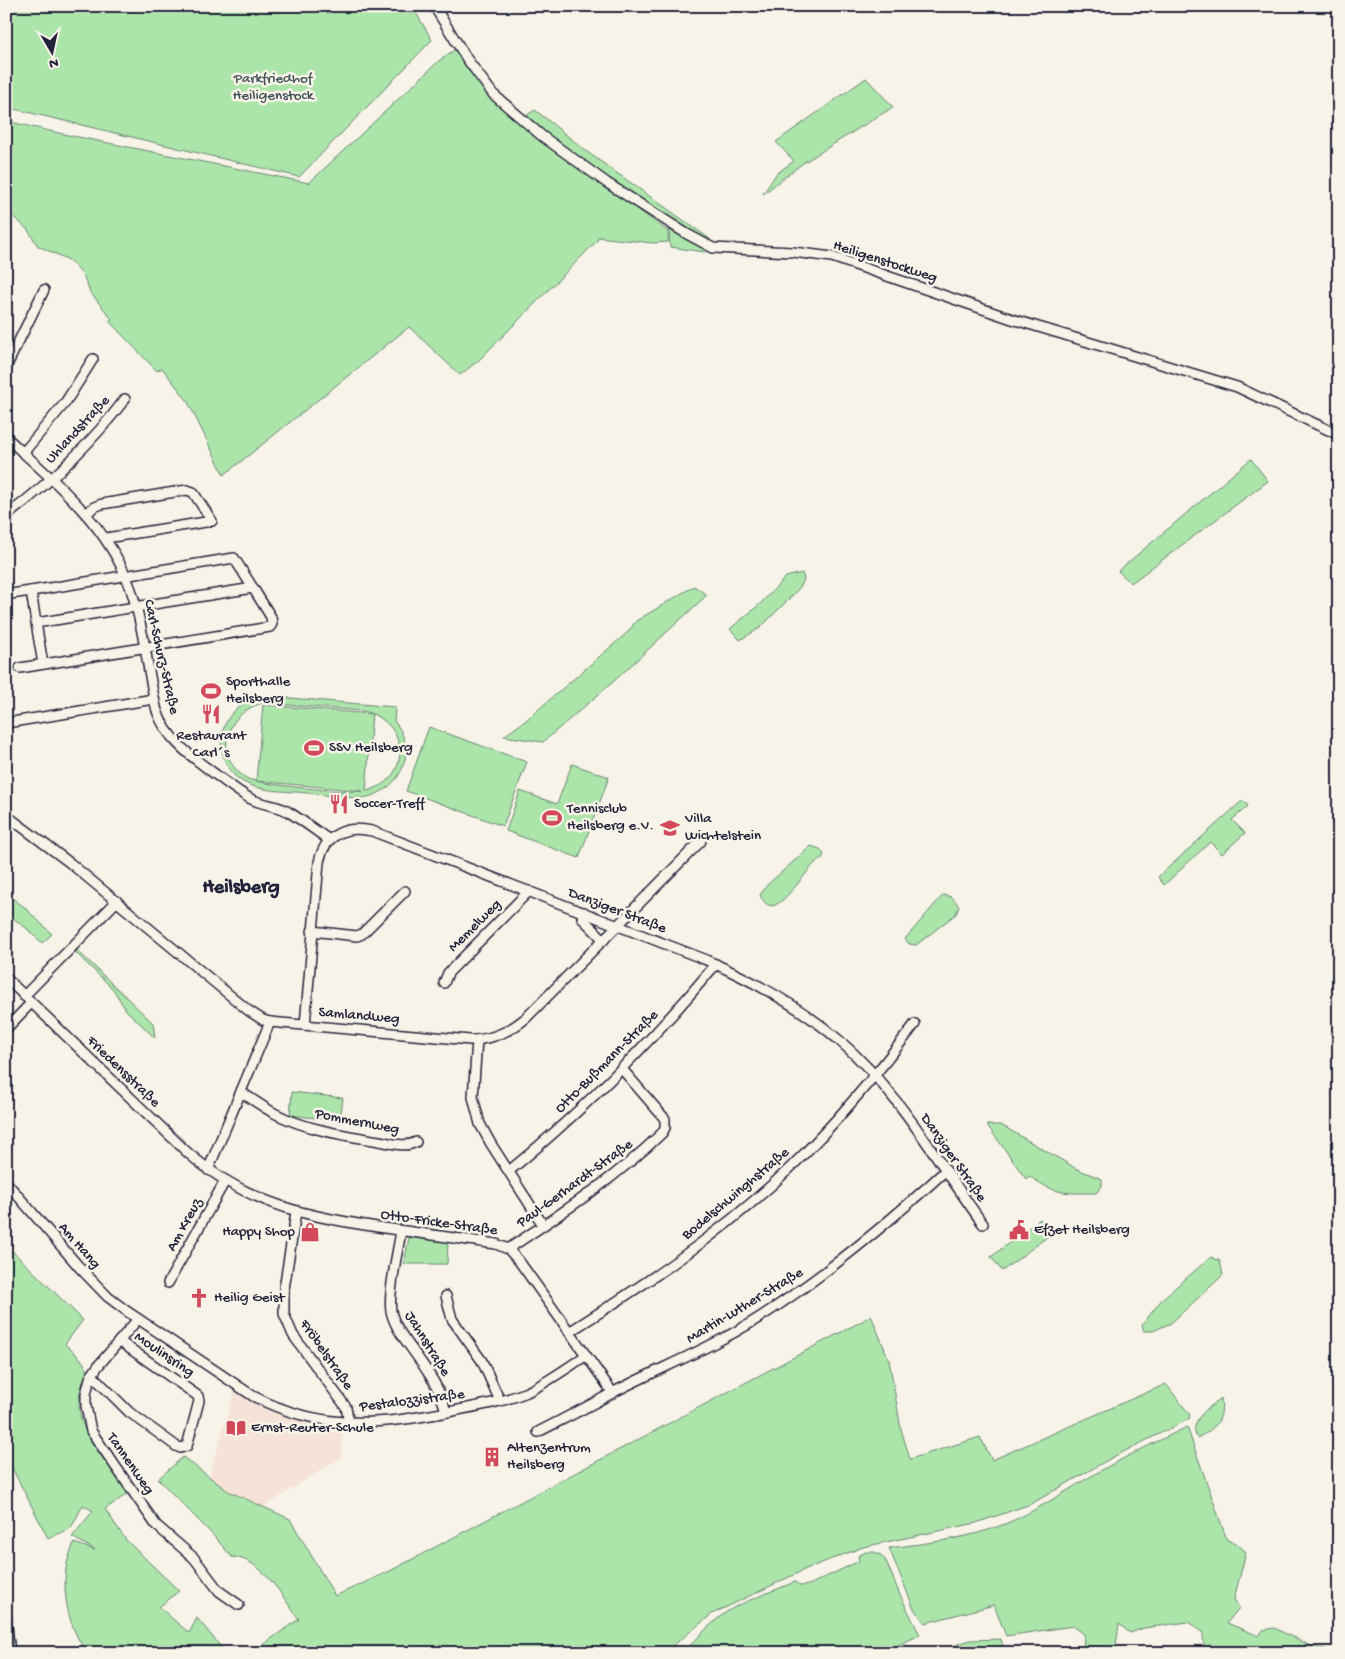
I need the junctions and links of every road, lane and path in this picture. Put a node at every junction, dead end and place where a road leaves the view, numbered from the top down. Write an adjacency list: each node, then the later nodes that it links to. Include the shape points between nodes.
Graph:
1 (434, 6): 6 (street, Heiligenstockweg, via 467,59 494,94 542,136 607,183 713,248 832,257 1012,319 1237,387)
2 (44, 290): 4 (street)
3 (93, 359): 8 (street, via 65,403)
4 (6, 367)
5 (124, 399): 9 (street, Uhlandstraße, via 90,441)
6 (1339, 435)
7 (6, 437): 8 (street, Carl-Schurz-Straße)
8 (24, 452): 9 (street, Carl-Schurz-Straße)
9 (51, 479): 10 (street, Carl-Schurz-Straße); 11 (street, Uhlandstraße)
10 (87, 513): 12 (street, Carl-Schurz-Straße); 12 (street, via 102,504 187,490 195,494 212,521)
11 (6, 516)
12 (106, 538): 13 (street, Carl-Schurz-Straße)
13 (126, 576): 14 (street, via 234,558); 15 (street); 17 (street, Carl-Schurz-Straße)
14 (253, 588): 17 (street); 19 (street, via 271,617 270,627)
15 (31, 591): 16 (street); 18 (street)
16 (10, 594)
17 (137, 608): 18 (street); 19 (street, Carl-Schurz-Straße)
18 (36, 623): 20 (street)
19 (145, 647): 20 (street); 22 (street, Carl-Schurz-Straße)
20 (43, 664): 21 (street)
21 (20, 668)
22 (154, 699): 23 (street); 25 (street, Carl-Schurz-Straße, via 160,718 181,747 252,800 281,808)
23 (6, 723)
24 (6, 815): 29 (street, Samlandweg)
25 (329, 840): 28 (street, Danziger Straße, via 352,829 372,832); 32 (street, via 319,862)
26 (701, 841): 31 (street, Samlandweg)
27 (405, 891): 32 (street, via 362,934)
28 (529, 891): 30 (street, Danziger Straße); 36 (street, Memelweg, via 448,973)
29 (117, 901): 37 (street); 39 (street, Samlandweg, via 249,1011)
30 (584, 912): 31 (street, Danziger Straße); 33 (street, via 582,918)
31 (618, 926): 33 (street, Samlandweg); 34 (street, Danziger Straße)
32 (312, 932): 41 (street)
33 (604, 940): 43 (street, Samlandweg, via 519,1024 498,1036)
34 (716, 964): 44 (street, Otto-Bußmann-Straße); 45 (street, Danziger Straße, via 810,1017 841,1042)
35 (6, 978): 37 (street, Friedensstraße)
36 (444, 983)
37 (24, 996): 38 (street, Friedensstraße)
38 (32, 1003): 42 (street); 48 (street, Friedensstraße)
39 (270, 1022): 41 (street, Samlandweg); 46 (street)
40 (915, 1024): 45 (street, Bodelschwinghstraße)
41 (305, 1025): 43 (street, Samlandweg)
42 (6, 1029)
43 (476, 1040): 49 (street, via 474,1103 485,1134)
44 (622, 1069): 49 (street, Otto-Bußmann-Straße, via 560,1128); 55 (street, Paul-Gerhardt-Straße, via 662,1114 665,1128 622,1170)
45 (874, 1076): 50 (street, Danziger Straße); 61 (street, Bodelschwinghstraße, via 805,1153 743,1210 659,1274)
46 (241, 1092): 47 (street, Pommernweg, via 274,1113 306,1126 381,1141 410,1145); 48 (street)
47 (416, 1142)
48 (208, 1170): 51 (street, Friedensstraße)
49 (508, 1171): 55 (street)
50 (945, 1171): 54 (street, Danziger Straße); 65 (street, Martin-Luther-Straße, via 849,1255 781,1303 710,1346)
51 (225, 1181): 53 (street, Otto-Fricke-Straße); 58 (street, Am Kreuz)
52 (6, 1182): 60 (street, Am Hang, via 95,1284)
53 (296, 1212): 56 (street, Otto-Fricke-Straße); 68 (street, Fröbelstraße, via 284,1289 284,1314 293,1335 346,1407)
54 (983, 1224)
55 (544, 1226): 57 (street, Paul-Gerhardt-Straße)
56 (401, 1231): 57 (street, Otto-Fricke-Straße, via 496,1244); 67 (street, Jahnstraße, via 391,1312 398,1329 435,1382)
57 (508, 1249): 61 (street, Otto-Fricke-Straße)
58 (168, 1283)
59 (446, 1296): 66 (street, via 452,1319 482,1361)
60 (138, 1319): 62 (street, Tannenweg); 68 (street, Pestalozzistraße, via 261,1400 304,1416)
61 (569, 1332): 63 (street, Otto-Fricke-Straße)
62 (119, 1341): 64 (street, Tannenweg); 64 (street, Moulinsring, via 198,1396 199,1404 187,1446 176,1446 134,1417)
63 (585, 1356): 65 (street, Otto-Fricke-Straße); 66 (street, Pestalozzistraße, via 541,1385)
64 (92, 1375): 70 (street, Tannenweg, via 86,1406 94,1436 156,1525 185,1548 219,1591)
65 (613, 1393): 69 (street, Martin-Luther-Straße)
66 (500, 1401): 67 (street, Pestalozzistraße)
67 (446, 1412): 68 (street, Pestalozzistraße, via 386,1422)
68 (349, 1423)
69 (538, 1432)
70 (239, 1605)
71 (6, 1616): 72 (street)
72 (10, 1653)

